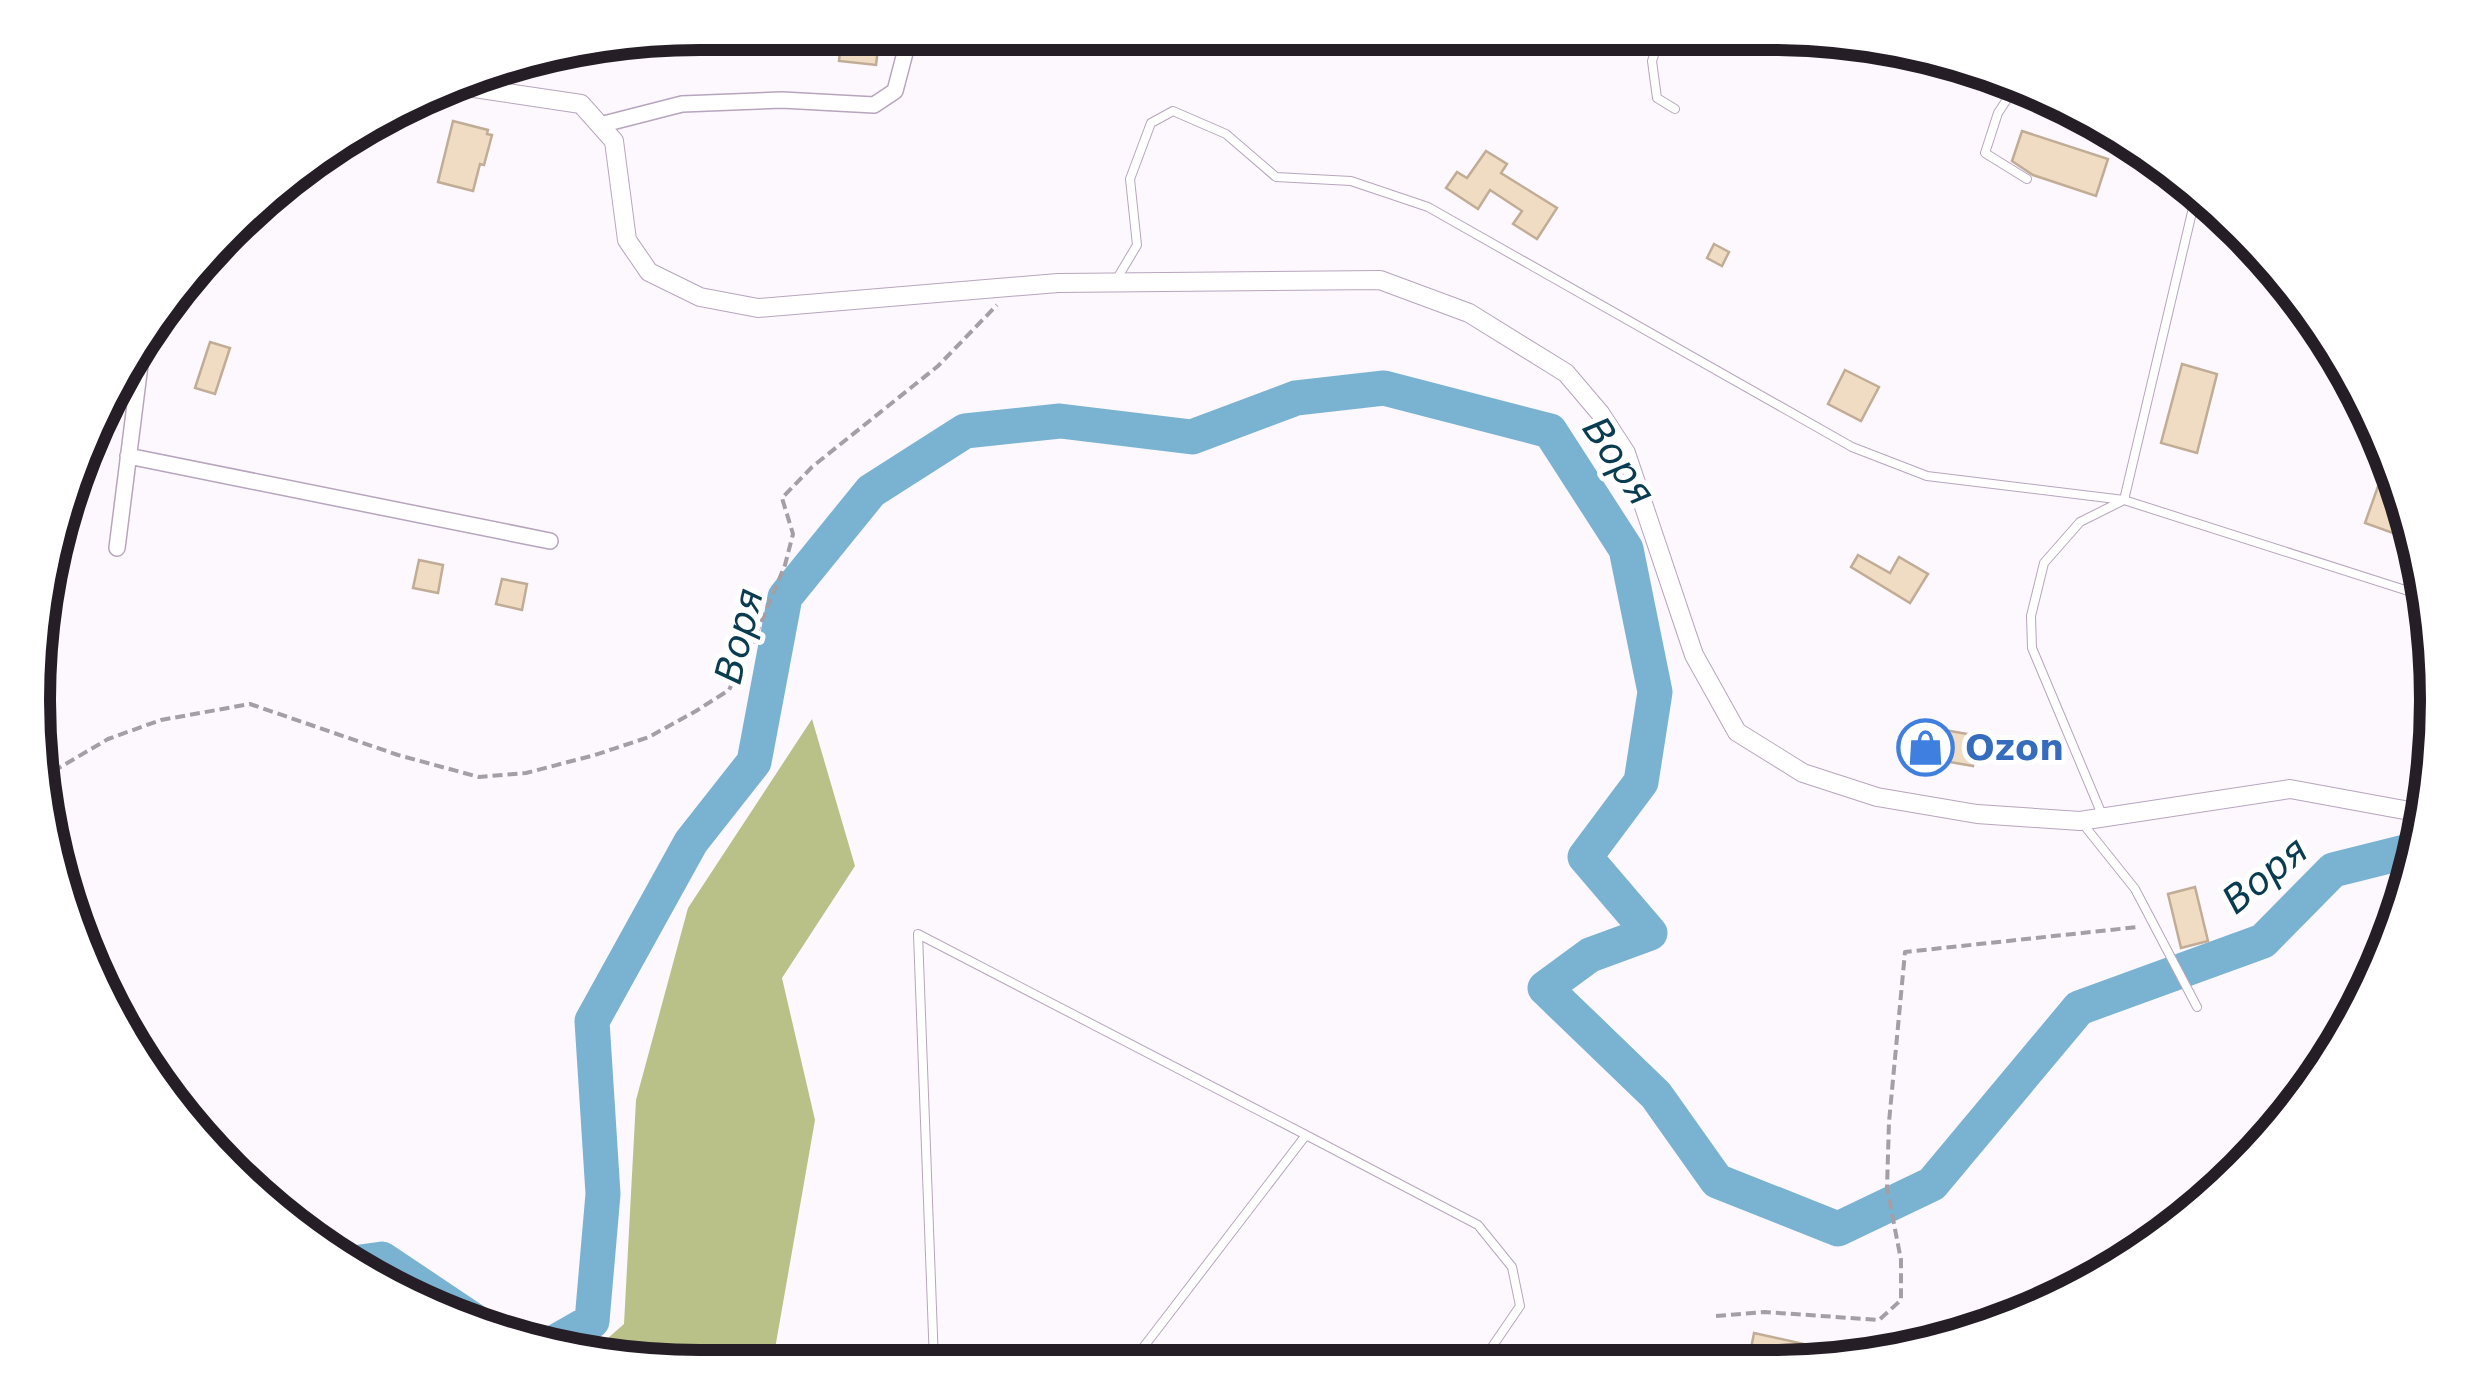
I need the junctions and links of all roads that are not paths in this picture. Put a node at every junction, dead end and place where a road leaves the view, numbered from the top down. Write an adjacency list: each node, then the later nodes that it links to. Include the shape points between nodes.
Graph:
1 (906, 50): 6 (street, via 896,91 874,105 682,104)
2 (1656, 50): 5 (lane, via 1658,98)
3 (479, 89): 6 (street, via 581,104)
4 (2010, 96): 7 (lane, via 1985,153)
5 (1675, 109)
6 (600, 125): 9 (street, via 614,140 627,240 649,272 700,297 758,308)
7 (2027, 178)
8 (2193, 206): 12 (lane)
9 (1114, 282): 12 (lane, via 1137,245 1130,179 1151,122 1173,111 1226,134 1276,177 1351,182 1428,207 1852,447 1927,476); 18 (street, via 1380,280 1469,313 1566,373 1600,413 1626,454 1694,655 1736,732 1803,773 1876,797 1977,814)
10 (139, 372): 11 (street)
11 (128, 456): 13 (street); 14 (street)
12 (2124, 500): 15 (lane); 17 (lane, via 2080,522 2044,563 2031,616 2032,648)
13 (550, 542)
14 (116, 548)
15 (2411, 592)
16 (2410, 811): 17 (street, via 2290,789)
17 (2103, 818): 18 (street)
18 (2080, 821): 19 (lane, via 2136,889)
19 (2197, 1007)
20 (1306, 1135): 21 (lane, via 918,934); 22 (lane); 23 (lane, via 1478,1225 1512,1268 1520,1306)
21 (933, 1350)
22 (1141, 1350)
23 (1489, 1350)

